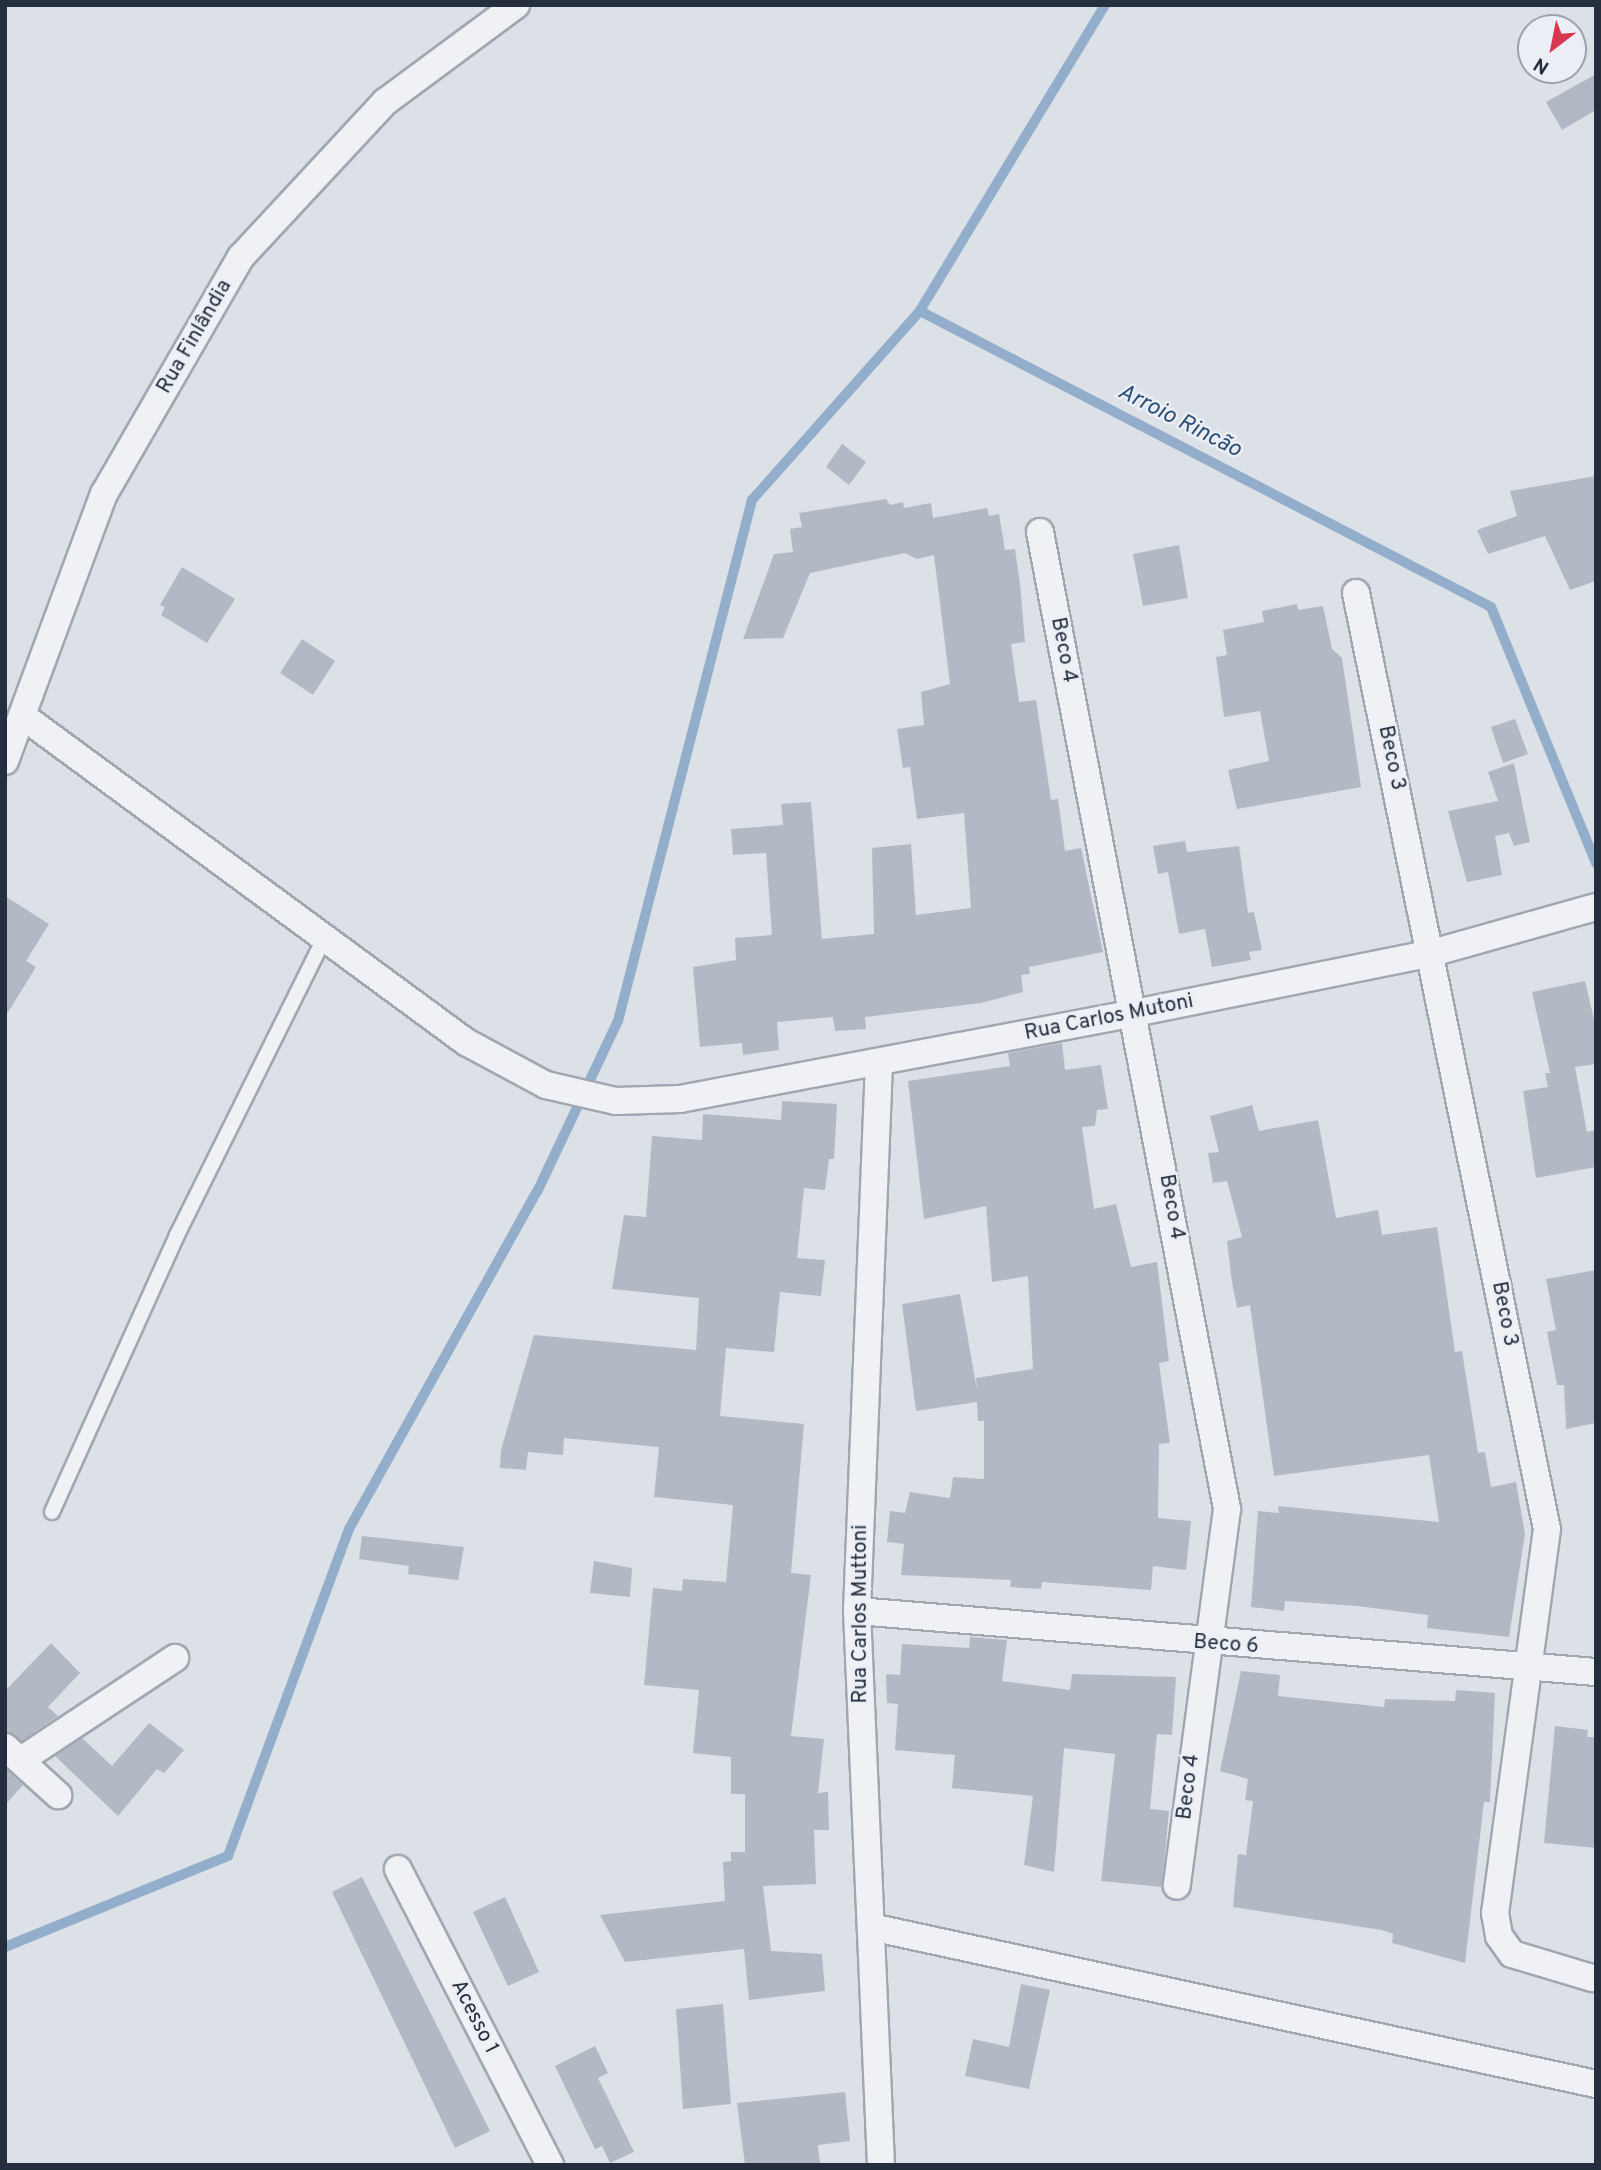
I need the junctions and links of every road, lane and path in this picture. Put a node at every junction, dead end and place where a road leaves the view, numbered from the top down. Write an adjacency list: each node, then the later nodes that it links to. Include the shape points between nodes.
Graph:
1 (516, 5): 4 (street, Rua Finlândia, via 385,102 241,257 104,494)
2 (1040, 532): 9 (street, Beco 4)
3 (1356, 593): 8 (street, Beco 3)
4 (24, 717): 5 (street, Rua Finlândia); 7 (street, Rua Carlos Mutoni)
5 (5, 761)
6 (1596, 907): 8 (street, Rua Carlos Mutoni)
7 (325, 937): 10 (street, Rua Carlos Mutoni, via 466,1042 546,1085 616,1101 680,1100); 11 (lane, via 177,1236)
8 (1432, 953): 9 (street, Rua Carlos Mutoni); 15 (street, Beco 3, via 1546,1529)
9 (1135, 1013): 10 (street, Rua Carlos Mutoni); 13 (street, Beco 4, via 1227,1509)
10 (879, 1063): 12 (street, Rua Carlos Muttoni)
11 (52, 1512)
12 (857, 1611): 13 (street, Beco 6); 21 (street, Rua Carlos Muttoni)
13 (1207, 1644): 15 (street, Beco 6); 20 (street, Beco 4)
14 (175, 1658): 17 (street)
15 (1529, 1667): 16 (street, Beco 6); 22 (street, Beco 3, via 1495,1913 1499,1936 1513,1954)
16 (1596, 1672)
17 (13, 1754): 18 (street)
18 (58, 1795)
19 (398, 1869): 24 (street, Acesso 1)
20 (1177, 1886)
21 (871, 1927): 23 (street); 25 (street, Rua Carlos Muttoni)
22 (1592, 1978)
23 (1596, 2084)
24 (550, 2165)
25 (881, 2165)

